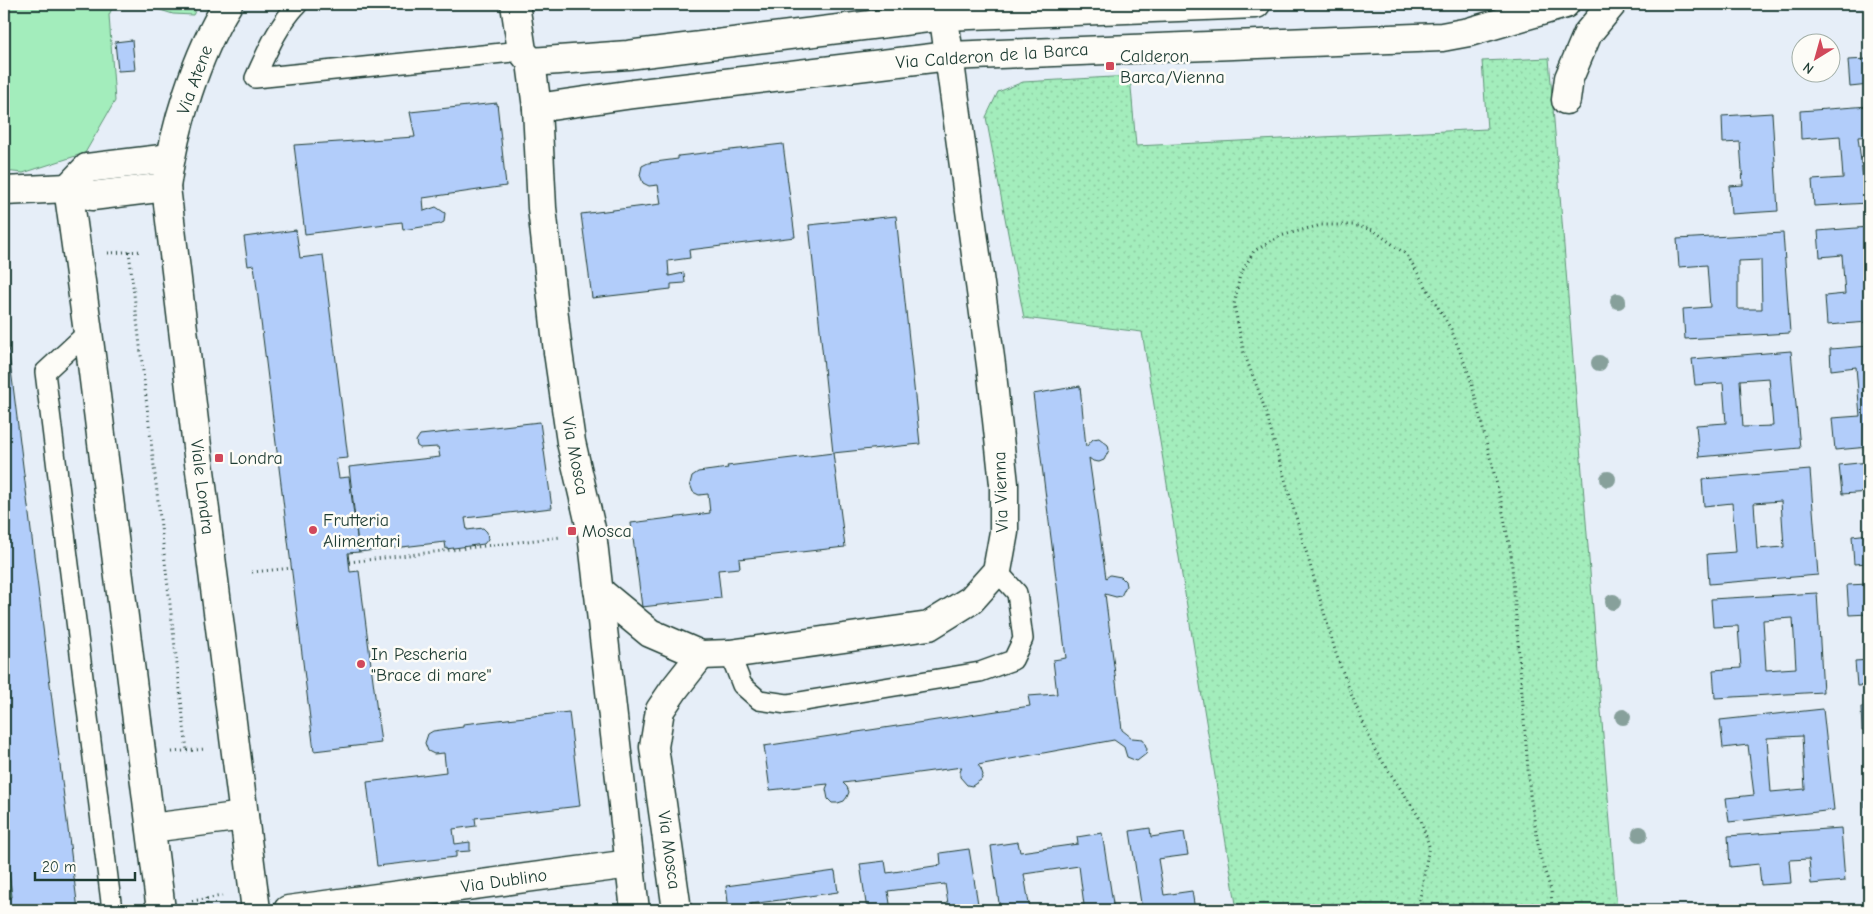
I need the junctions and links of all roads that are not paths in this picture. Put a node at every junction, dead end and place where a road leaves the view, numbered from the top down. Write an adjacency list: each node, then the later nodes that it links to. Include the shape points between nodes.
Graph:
1 (228, 4): 12 (street, Via Atene, via 199,64)
2 (298, 4): 8 (lane, via 274,37 255,78)
3 (514, 4): 8 (street, Via Mosca)
4 (1256, 4): 7 (street)
5 (1566, 4): 9 (street, Via Calderon de la Barca, via 1442,37)
6 (1612, 4): 10 (street, via 1588,33 1569,78)
7 (943, 10): 8 (street, via 628,55); 9 (street, Via Vienna)
8 (526, 56): 11 (street, Via Mosca)
9 (949, 56): 11 (street, Via Calderon de la Barca); 17 (street, Via Vienna, via 1004,484 1004,532)
10 (1566, 100)
11 (537, 108): 18 (street, Via Mosca, via 542,208 558,352 571,442 592,533)
12 (170, 158): 13 (street, Viale Londra); 14 (street, via 87,168)
13 (166, 187): 14 (street, via 92,196); 21 (street, Viale Londra)
14 (68, 188): 15 (street); 16 (street)
15 (4, 191)
16 (88, 332): 22 (street); 28 (lane, via 45,372)
17 (997, 571): 19 (street, via 971,600 929,626); 19 (lane, via 1016,594 1023,639 1013,660 980,672 787,704 759,700 742,685)
18 (598, 590): 20 (street, via 650,633); 23 (street, Via Mosca)
19 (730, 654): 20 (street)
20 (701, 655): 25 (street, Via Mosca, via 660,710 654,747)
21 (244, 816): 22 (street); 24 (street, Viale Londra)
22 (151, 828): 26 (street)
23 (630, 864): 27 (street, Via Mosca); 29 (street, Via Dublino)
24 (254, 901)
25 (677, 907): 27 (street)
26 (161, 908)
27 (629, 909)
28 (112, 910)
29 (288, 910)

